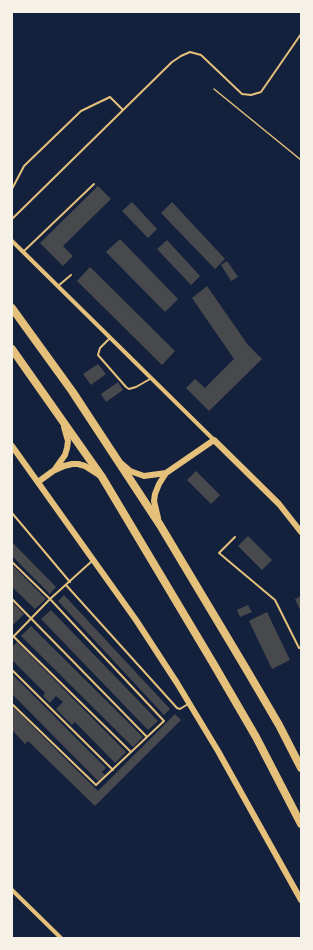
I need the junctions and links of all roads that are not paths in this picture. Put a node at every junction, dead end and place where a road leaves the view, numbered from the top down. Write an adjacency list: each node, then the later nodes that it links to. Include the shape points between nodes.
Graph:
1 (301, 34): 2 (lane, via 261,92 251,96 242,94 201,55 190,52 172,62)
2 (123, 110): 4 (lane, via 110,97 81,111 24,166); 5 (lane)
3 (94, 184): 7 (lane)
4 (12, 189)
5 (12, 219)
6 (12, 241): 7 (street)
7 (23, 252): 9 (street)
8 (71, 274): 9 (lane)
9 (57, 287): 11 (street)
10 (12, 308): 17 (highway)
11 (110, 338): 13 (street); 13 (lane, via 100,348 98,355 126,387 136,387)
12 (12, 349): 14 (highway)
13 (152, 378): 15 (street)
14 (59, 414): 18 (main road, via 66,433 67,448); 20 (highway)
15 (214, 440): 19 (main road); 24 (main road, via 279,504)
16 (12, 446): 21 (main road)
17 (117, 459): 19 (main road, via 137,475 153,476); 23 (highway)
18 (53, 471): 20 (main road, via 78,464); 21 (main road)
19 (166, 473): 23 (main road, via 159,484 154,502)
20 (102, 477): 42 (highway, via 252,730)
21 (38, 482): 26 (main road)
22 (12, 513): 28 (lane)
23 (160, 525): 40 (highway, via 245,667)
24 (301, 532)
25 (235, 537): 34 (lane, via 219,553 275,600 299,648)
26 (93, 560): 28 (lane); 37 (main road, via 136,620)
27 (12, 562): 31 (lane)
28 (70, 582): 29 (lane)
29 (66, 585): 31 (lane); 37 (lane, via 177,708)
30 (12, 599): 32 (lane)
31 (50, 599): 32 (lane); 38 (lane, via 164,721)
32 (31, 618): 33 (lane); 38 (lane)
33 (12, 636): 39 (lane)
34 (301, 647)
35 (12, 670): 41 (lane)
36 (12, 704): 41 (lane, via 96,785)
37 (190, 704): 44 (main road)
38 (147, 737): 39 (lane)
39 (131, 752): 41 (lane)
40 (301, 768)
41 (113, 770)
42 (301, 824)
43 (12, 890): 45 (street)
44 (301, 900)
45 (61, 938)

